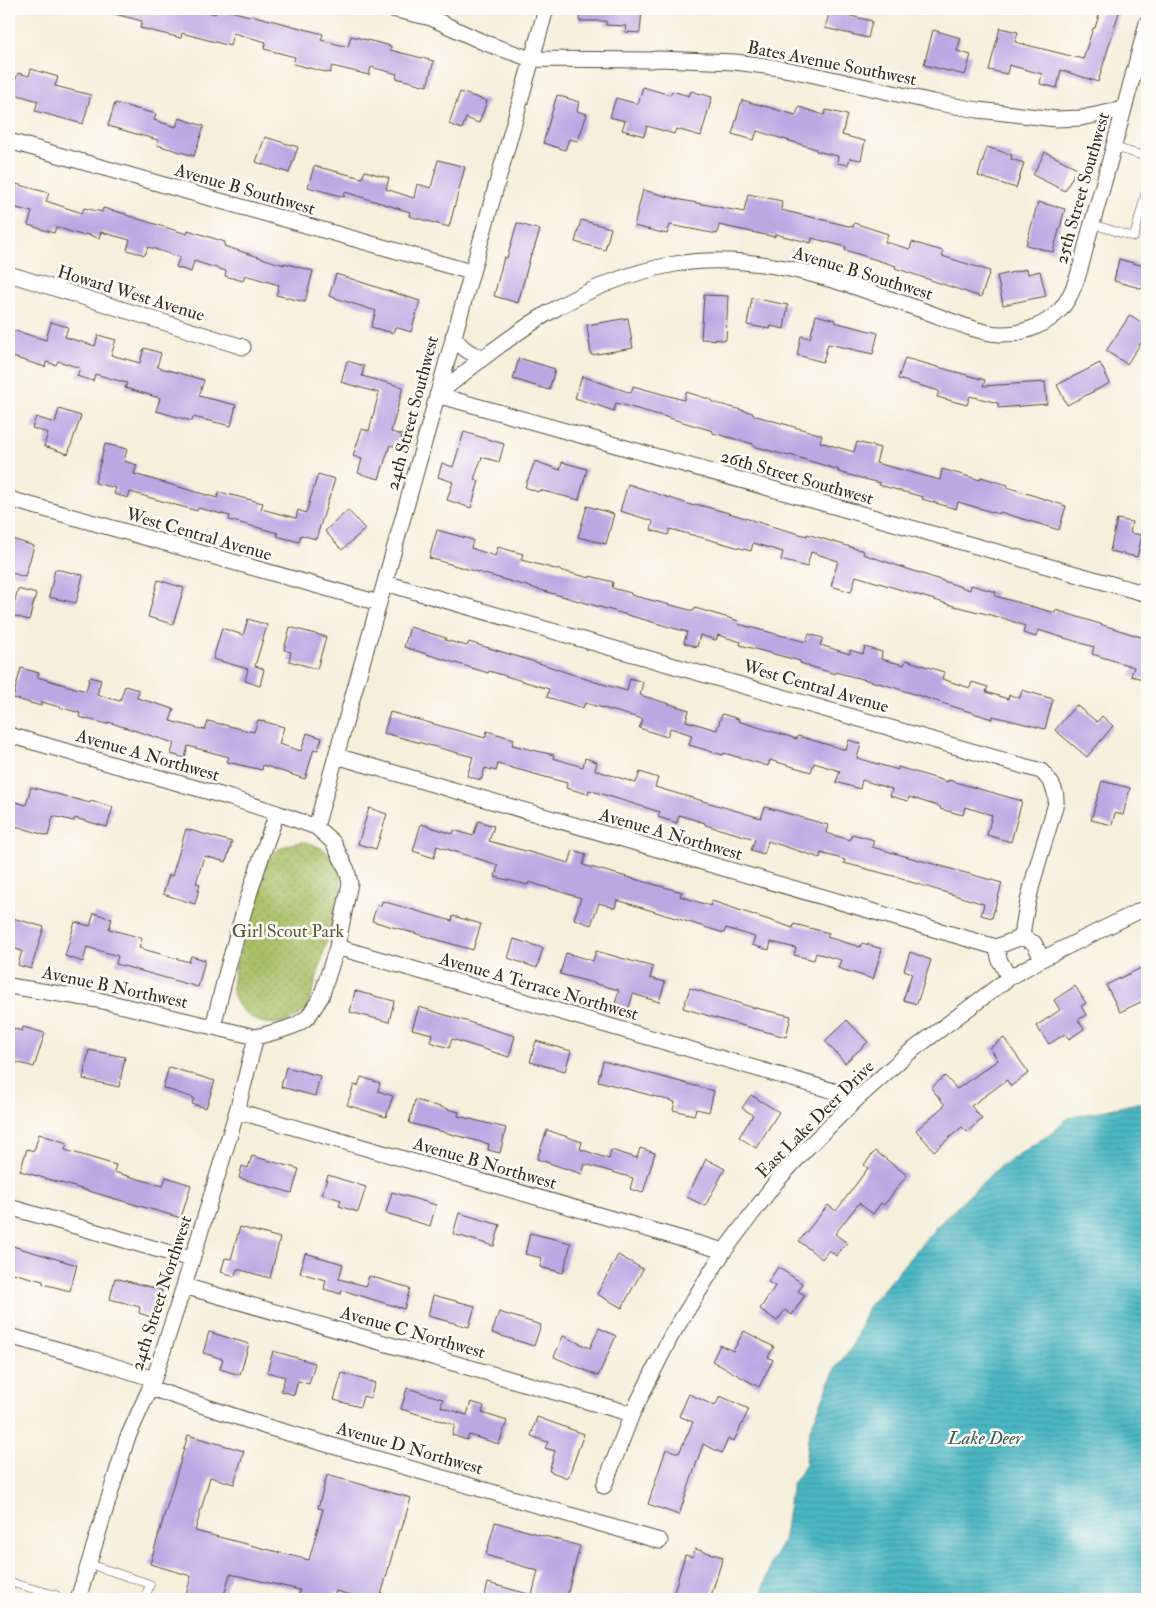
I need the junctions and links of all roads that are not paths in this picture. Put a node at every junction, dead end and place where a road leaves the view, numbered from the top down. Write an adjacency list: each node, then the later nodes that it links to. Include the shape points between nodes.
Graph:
1 (392, 9): 4 (street, Bates Avenue Southwest, via 431,18 485,43)
2 (546, 9): 4 (street, 24th Street Southwest)
3 (1147, 23): 5 (street, 25th Street Southwest)
4 (531, 59): 5 (street, Bates Avenue Southwest, via 735,62 805,73 948,104 1056,119 1081,118); 11 (street, 24th Street Southwest)
5 (1124, 109): 7 (street, 25th Street Southwest)
6 (9, 141): 11 (street, Avenue B Southwest)
7 (1114, 147): 8 (lane); 10 (street, 25th Street Southwest)
8 (1147, 157)
9 (1147, 188): 10 (lane, via 1134,237)
10 (1092, 224): 13 (street, 25th Street Southwest, via 1068,299 1059,311 1036,327)
11 (471, 272): 14 (street, 24th Street Southwest)
12 (9, 274): 15 (street, Howard West Avenue)
13 (1014, 333): 16 (street, Avenue B Southwest, via 997,334 974,328 820,276 762,264 714,261 676,264 600,285 552,309)
14 (453, 336): 16 (street, via 462,348); 17 (street, 24th Street Southwest)
15 (243, 347)
16 (484, 356): 17 (street, Avenue B Southwest)
17 (437, 395): 19 (street, 24th Street Southwest); 20 (street, 26th Street Southwest)
18 (9, 498): 21 (street, West Central Avenue)
19 (385, 583): 21 (street, 24th Street Southwest); 27 (street, West Central Avenue, via 1041,771 1050,780 1056,803)
20 (1147, 594)
21 (379, 604): 23 (street, 24th Street Southwest)
22 (9, 735): 24 (street, Avenue A Northwest)
23 (336, 756): 25 (street, 24th Street Southwest); 29 (street, Avenue A Northwest)
24 (277, 813): 25 (street); 33 (street, via 256,868)
25 (316, 827): 28 (street, via 334,842 350,883)
26 (1147, 907): 30 (street, East Lake Deer Drive)
27 (1022, 937): 29 (street); 30 (street, via 1034,943)
28 (337, 947): 34 (street, via 321,997 308,1017 282,1030); 35 (street, Avenue A Terrace Northwest)
29 (996, 947): 31 (street)
30 (1042, 959): 31 (street, East Lake Deer Drive)
31 (1009, 978): 35 (street, East Lake Deer Drive, via 925,1040)
32 (9, 986): 33 (street, Avenue B Northwest, via 98,1000)
33 (213, 1027): 34 (street)
34 (256, 1037): 36 (street, 24th Street Northwest)
35 (858, 1098): 38 (street, East Lake Deer Drive, via 776,1182)
36 (237, 1111): 38 (street, Avenue B Northwest); 39 (street, 24th Street Northwest)
37 (9, 1207): 39 (street)
38 (724, 1251): 43 (street, East Lake Deer Drive, via 671,1336)
39 (191, 1259): 40 (street, 24th Street Northwest)
40 (184, 1286): 42 (street, 24th Street Northwest); 43 (street, Avenue C Northwest)
41 (9, 1336): 42 (street, Avenue D Northwest, via 92,1359)
42 (152, 1384): 45 (street, Avenue D Northwest, via 264,1426); 46 (street, 24th Street Northwest, via 128,1439)
43 (632, 1414): 44 (street, East Lake Deer Drive)
44 (604, 1486)
45 (660, 1541)
46 (89, 1564): 49 (street, 24th Street Northwest); 50 (lane, via 150,1584)
47 (9, 1582): 48 (lane, via 56,1595)
48 (59, 1599)
49 (78, 1599)
50 (145, 1599)

